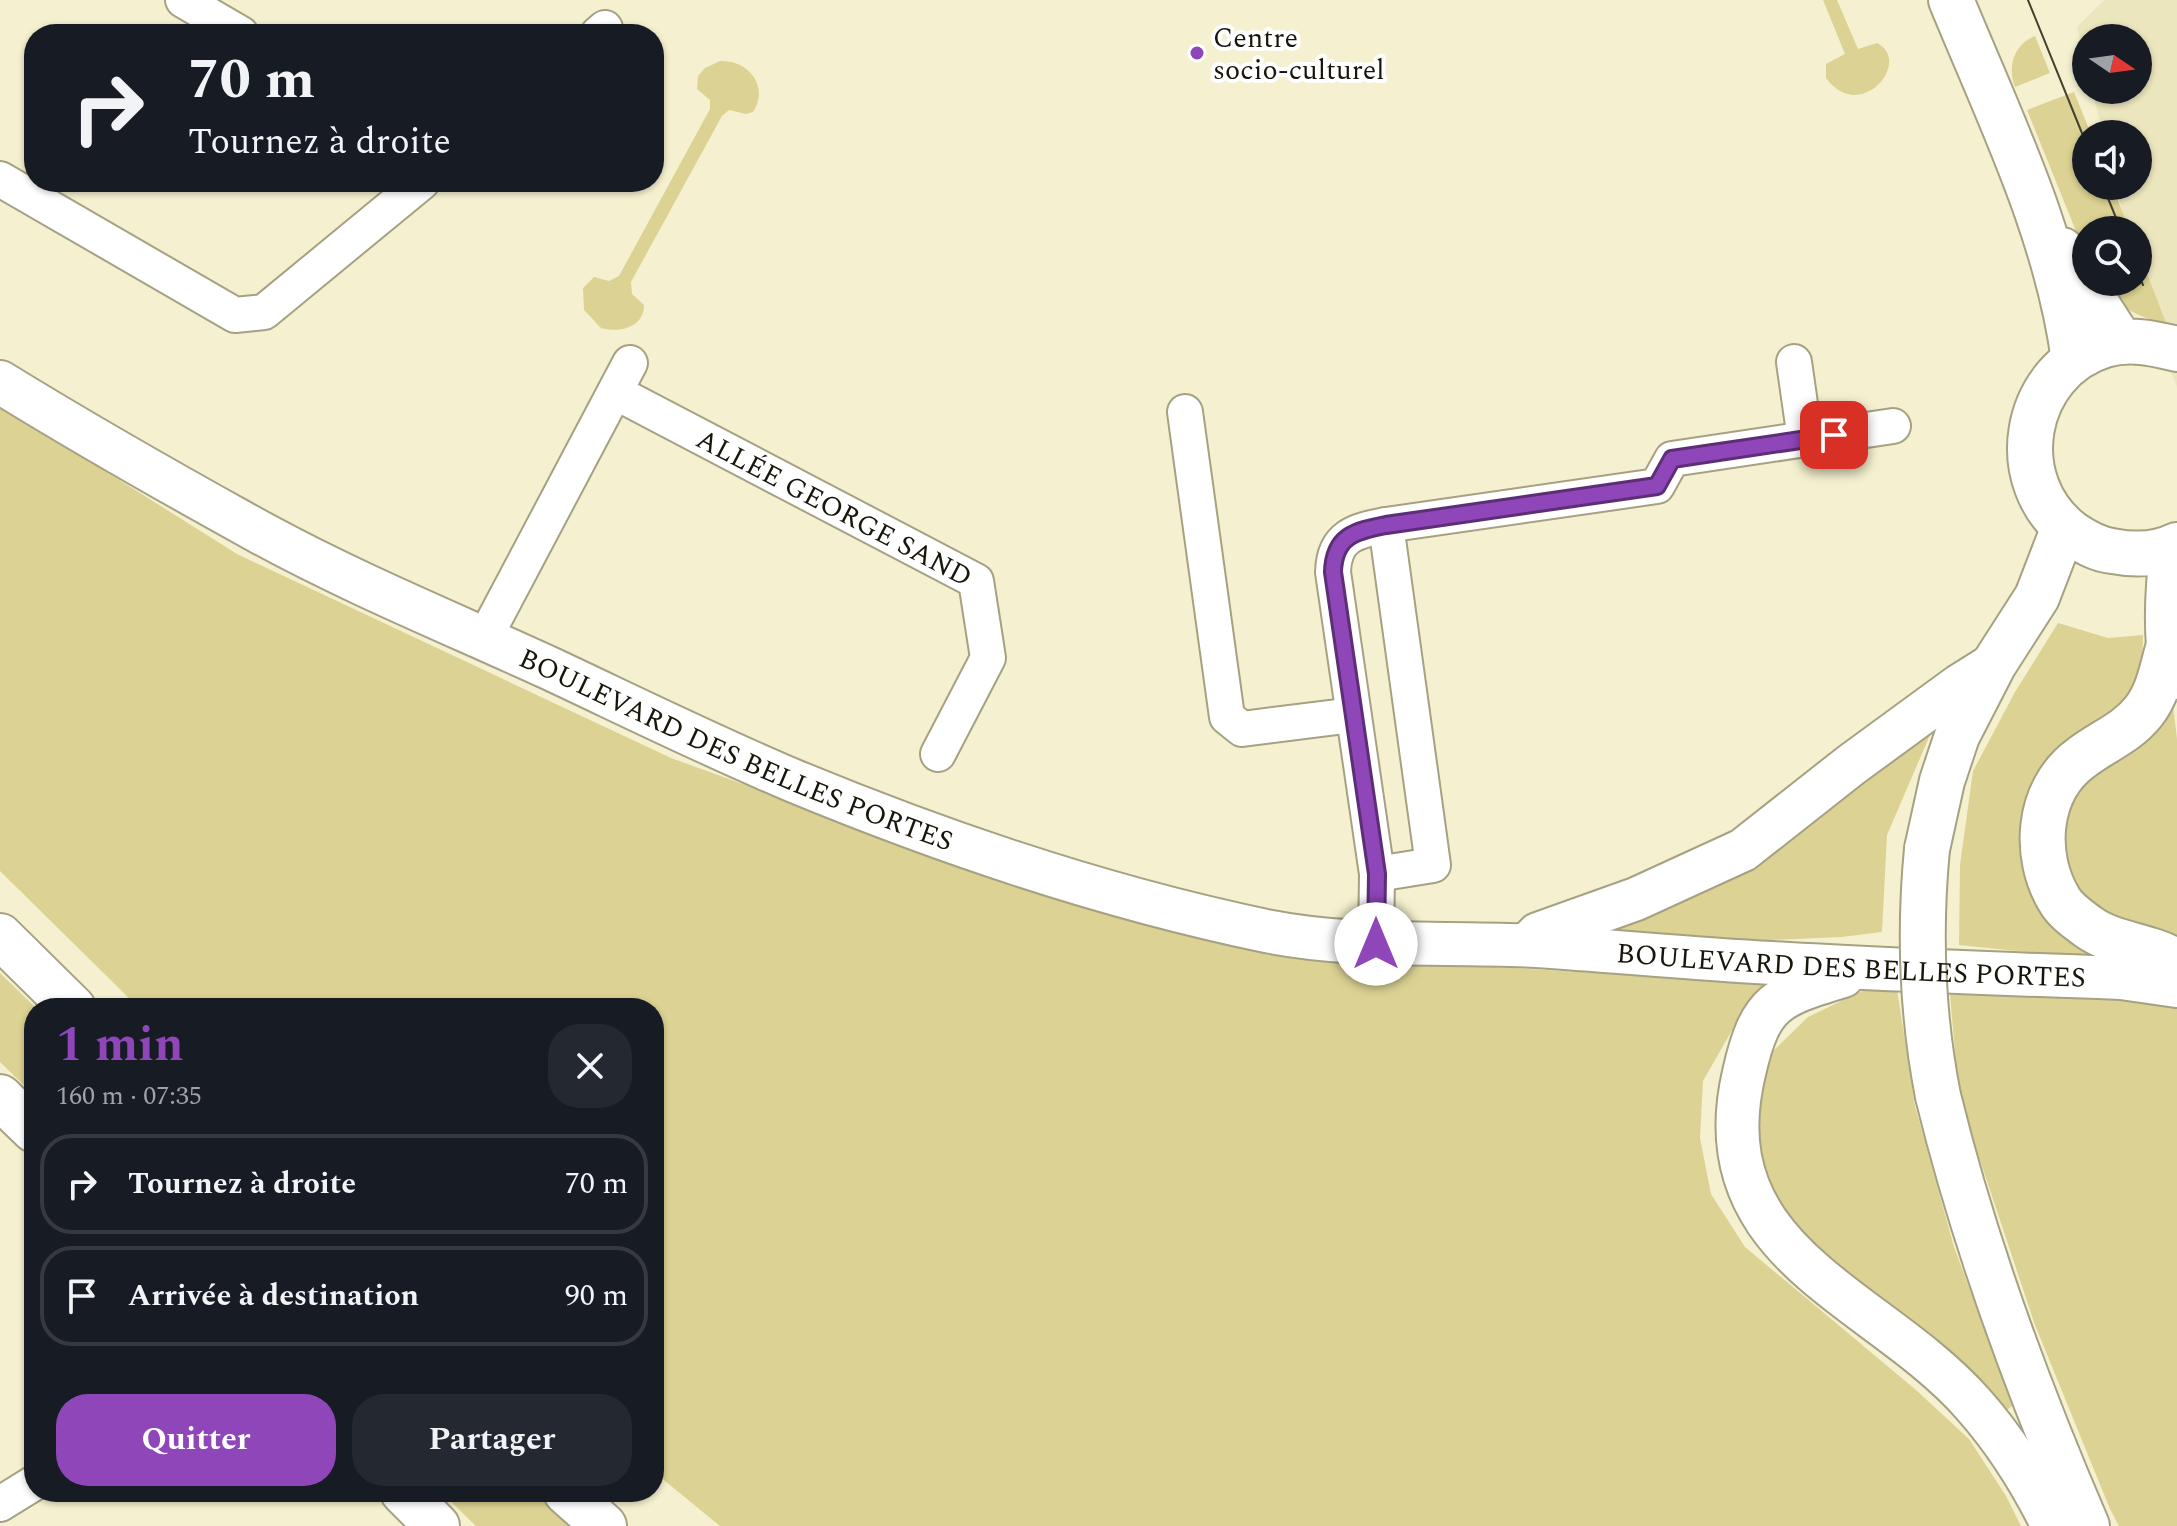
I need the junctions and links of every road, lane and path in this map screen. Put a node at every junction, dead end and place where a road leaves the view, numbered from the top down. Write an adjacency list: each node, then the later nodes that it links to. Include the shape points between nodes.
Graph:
1 (183, 0): 3 (street)
2 (1951, 0): 6 (main road)
3 (224, 24)
4 (0, 179): 5 (street, via 235,315 264,312)
5 (410, 192)
6 (2041, 218): 7 (main road); 9 (main road)
7 (2121, 342): 8 (main road); 9 (main road)
8 (2177, 349)
9 (2074, 360): 16 (main road, via 2044,393 2029,436 2034,481)
10 (1794, 362): 14 (street)
11 (0, 382): 18 (street, BOULEVARD DES BELLES PORTES, via 261,533)
12 (1185, 412): 22 (street, via 1227,717 1242,729)
13 (1893, 426): 14 (street)
14 (1805, 439): 15 (street, via 1672,459 1657,486)
15 (1386, 525): 22 (street, via 1346,536 1334,556); 24 (street, via 1433,865)
16 (2064, 527): 17 (main road, via 2083,541 2127,554); 20 (main road, via 2037,597)
17 (2175, 546): 19 (main road, via 2167,598)
18 (484, 639): 23 (street, ALLÉE GEORGE SAND, via 623,377 976,581 988,658); 26 (street, BOULEVARD DES BELLES PORTES, via 794,780 986,853 1267,931)
19 (2168, 648): 21 (main road); 28 (main road, via 2152,700 2127,729 2066,772 2049,798 2043,831 2051,879 2060,902 2074,916 2110,939)
20 (1994, 664): 27 (street, BOULEVARD DES BELLES PORTES, via 1743,850 1636,899 1538,934); 41 (main road, bridge, via 1957,736 1927,849 1922,896 1930,1059 1975,1229 2024,1371)
21 (2177, 695)
22 (1353, 715): 24 (street)
23 (938, 754)
24 (1377, 874): 26 (street)
25 (0, 936): 31 (main road)
26 (1376, 944): 27 (street, BOULEVARD DES BELLES PORTES)
27 (1527, 945): 29 (street, BOULEVARD DES BELLES PORTES)
28 (2177, 962)
29 (1867, 968): 30 (street, BOULEVARD DES BELLES PORTES, via 2121,978); 40 (street, via 1786,994 1764,1014 1745,1065 1738,1107 1737,1147 1746,1183 1766,1221 1814,1275 1915,1351 1972,1403 2009,1451)
30 (2177, 986)
31 (63, 998)
32 (0, 1097): 33 (main road)
33 (24, 1120)
34 (24, 1489): 37 (street)
35 (413, 1502): 38 (main road)
36 (577, 1502): 39 (main road)
37 (0, 1504)
38 (437, 1526)
39 (604, 1526)
40 (2053, 1526)
41 (2087, 1526)

